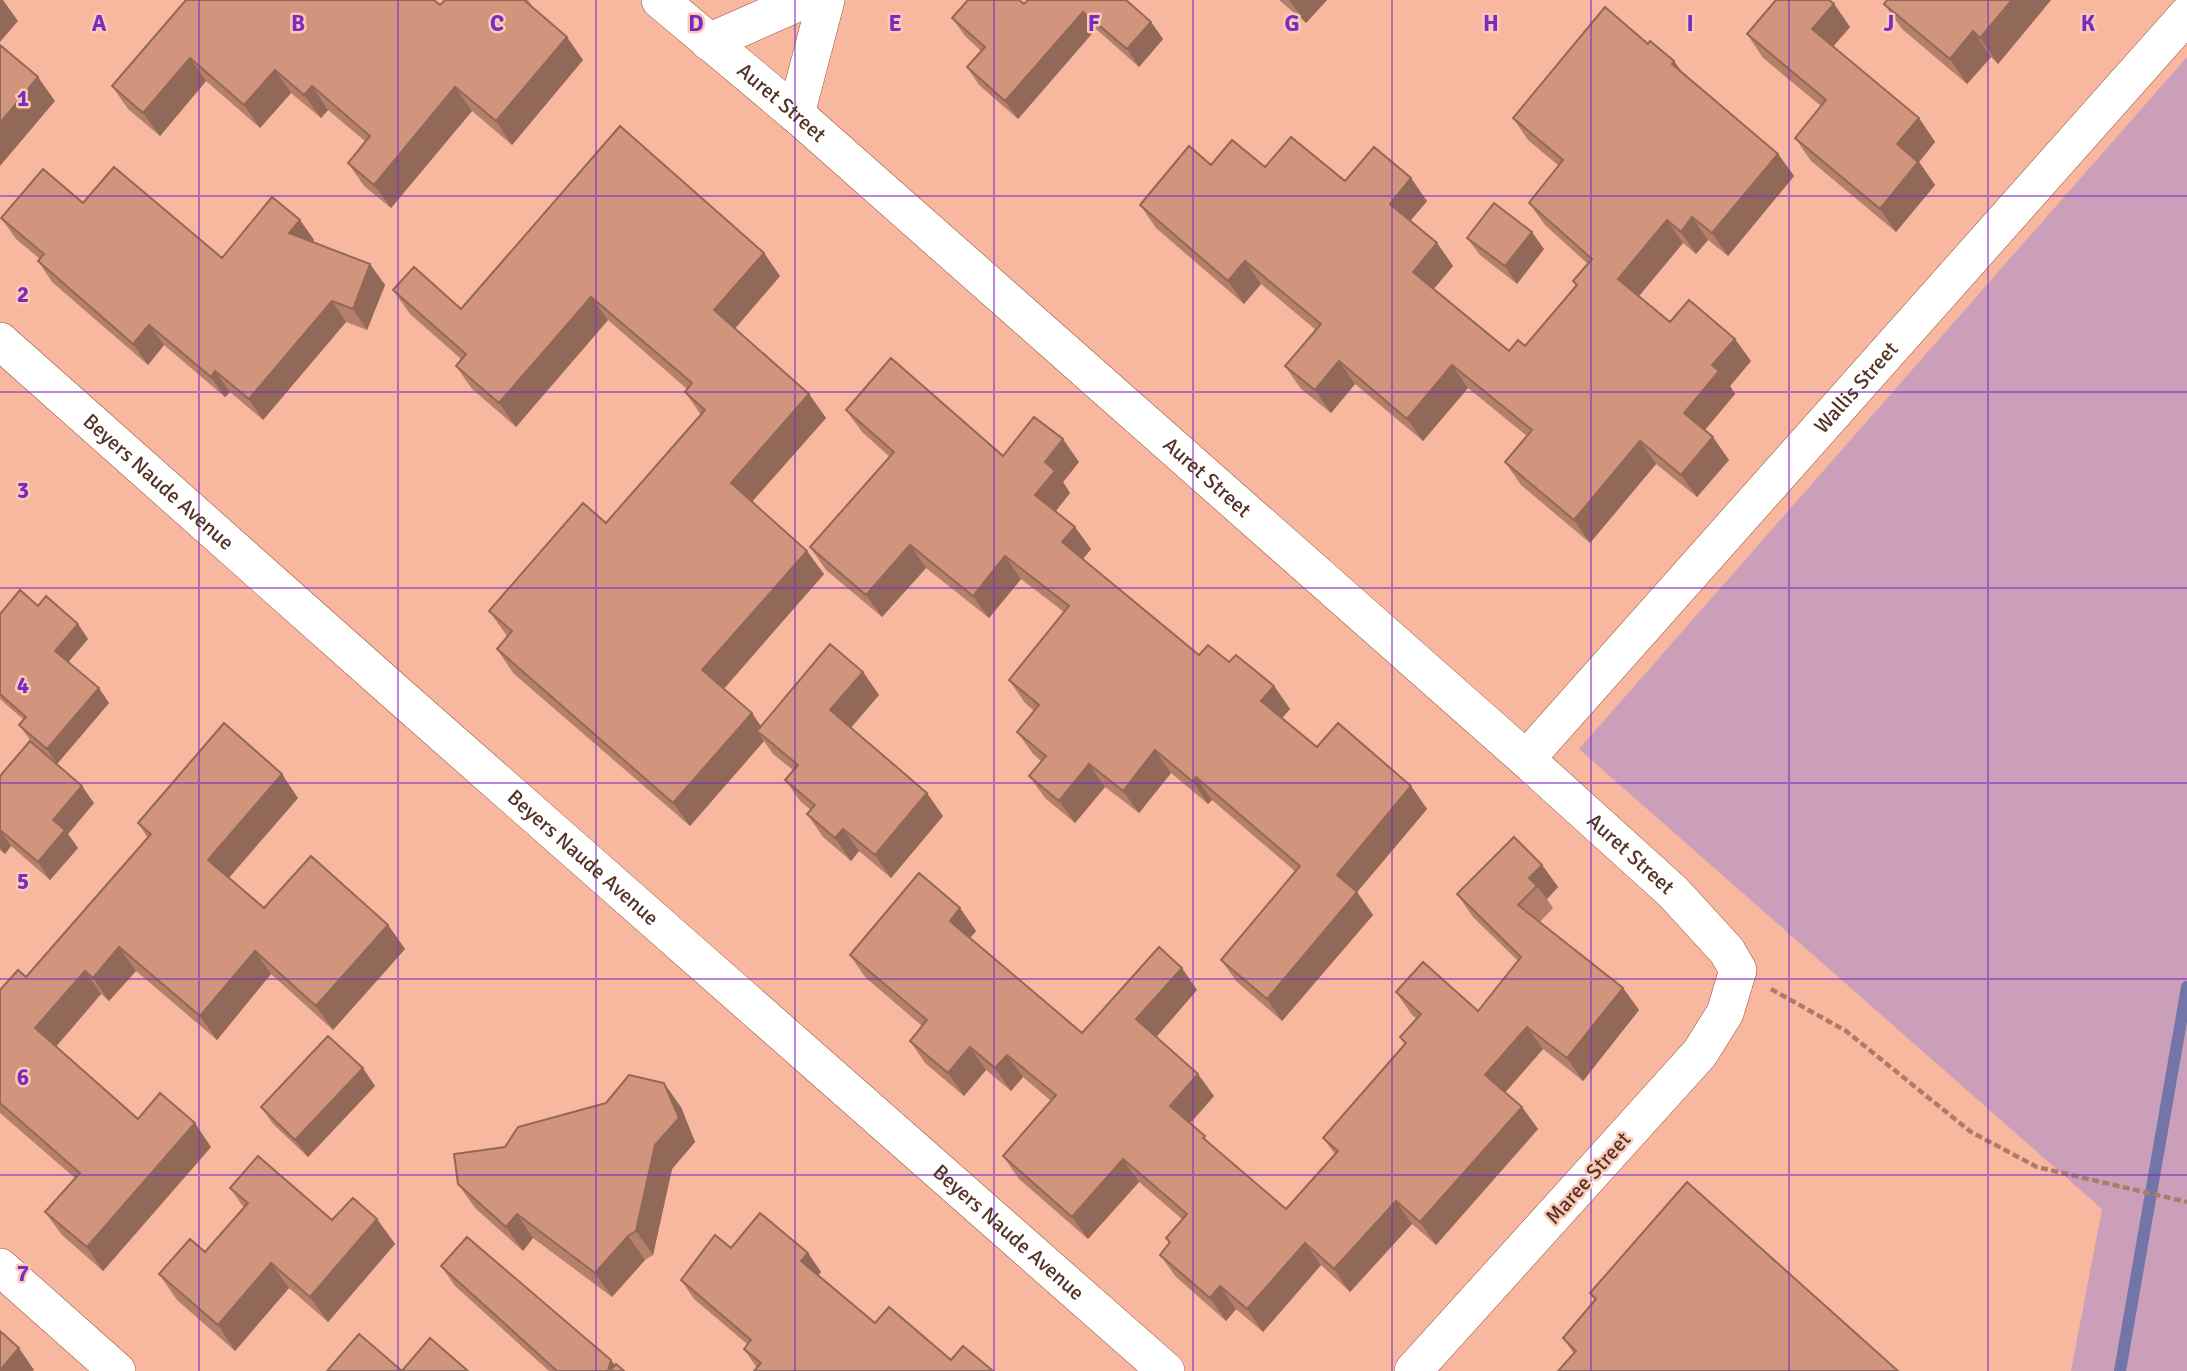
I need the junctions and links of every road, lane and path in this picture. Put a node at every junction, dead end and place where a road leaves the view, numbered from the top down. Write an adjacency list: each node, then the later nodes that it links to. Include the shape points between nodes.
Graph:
1 (660, 0): 5 (street, Auret Street)
2 (804, 0): 5 (street)
3 (826, 0): 6 (street)
4 (2187, 15): 8 (street, Wallis Street)
5 (709, 43): 6 (street, Auret Street)
6 (796, 114): 8 (street, Auret Street)
7 (0, 341): 13 (street, Beyers Naude Avenue)
8 (1526, 759): 9 (street, Auret Street, via 1672,892 1727,951)
9 (1738, 970): 10 (path, via 1846,1031 1971,1132 2037,1167); 14 (street, Maree Street, via 1725,1013 1700,1053)
10 (2187, 1202)
11 (0, 1267): 12 (street)
12 (117, 1371)
13 (1167, 1371)
14 (1413, 1371)

